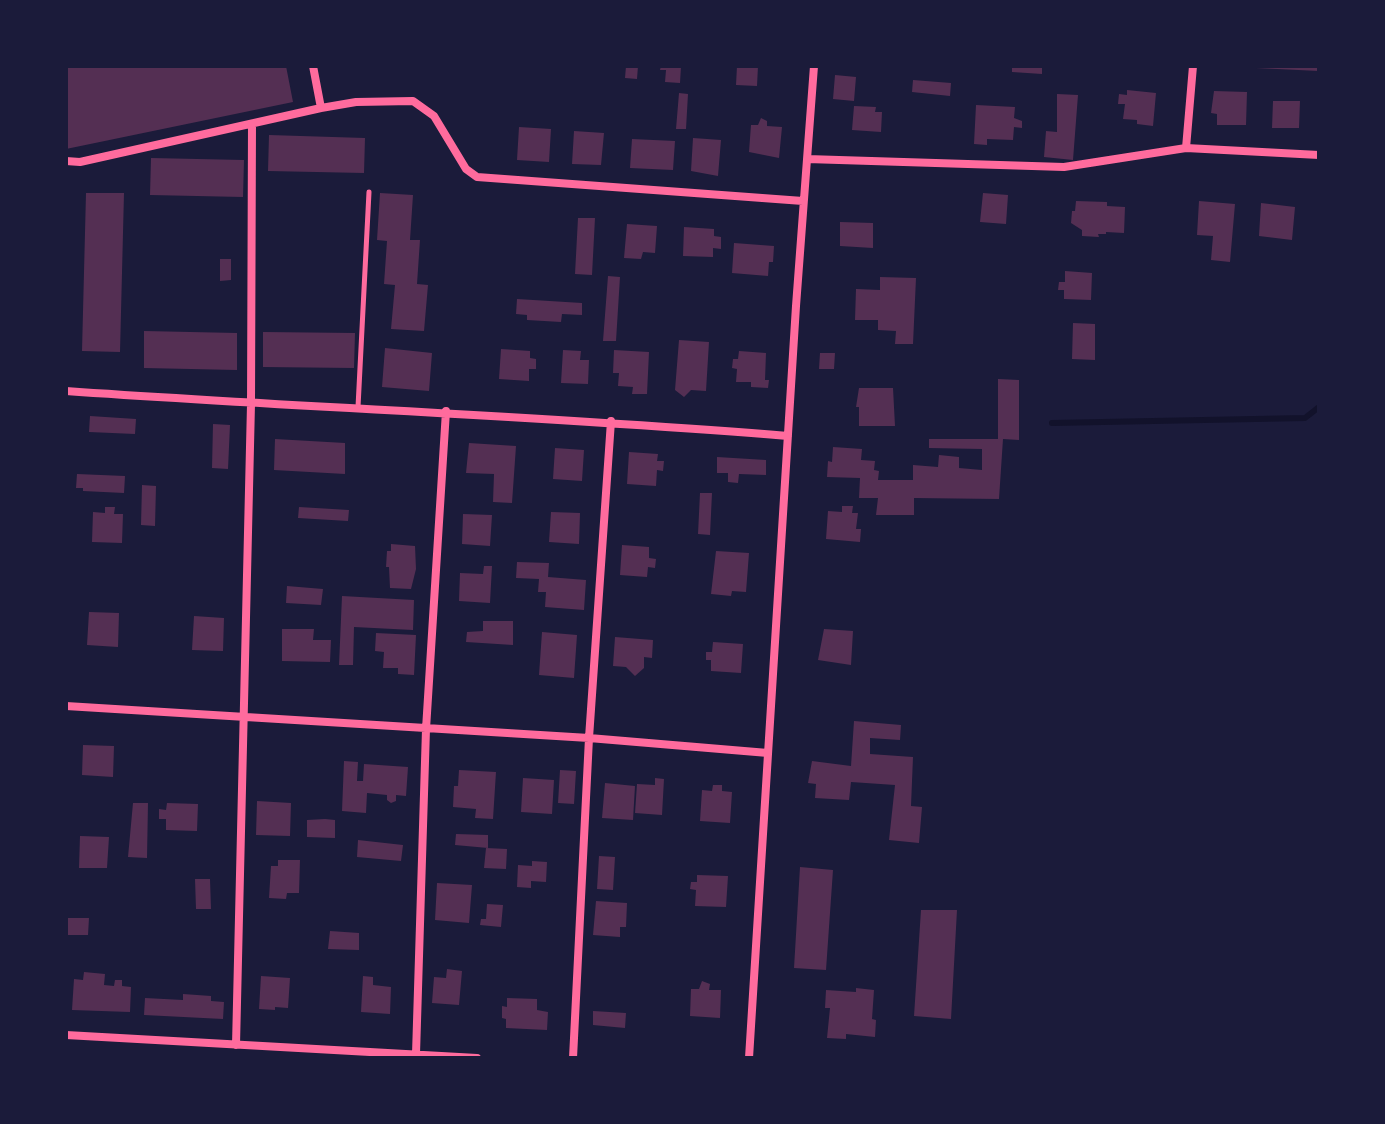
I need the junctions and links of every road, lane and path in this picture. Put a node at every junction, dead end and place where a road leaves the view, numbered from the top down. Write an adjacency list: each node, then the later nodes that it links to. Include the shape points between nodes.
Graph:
1 (313, 66): 4 (street)
2 (814, 66): 8 (street)
3 (1193, 66): 6 (street)
4 (321, 108): 5 (street); 11 (street, via 413,101 434,116 466,169 486,179)
5 (252, 124): 9 (street); 13 (street)
6 (1186, 148): 7 (street); 8 (street, via 1064,167)
7 (1319, 155)
8 (807, 159): 11 (street)
9 (66, 161)
10 (369, 192): 14 (lane)
11 (803, 201): 17 (street)
12 (66, 391): 13 (street)
13 (251, 404): 14 (street); 19 (street)
14 (358, 407): 15 (street)
15 (446, 411): 16 (street); 20 (street)
16 (611, 421): 17 (street); 21 (street)
17 (788, 436): 22 (street)
18 (66, 706): 19 (street)
19 (244, 718): 20 (street); 24 (street)
20 (426, 729): 21 (street); 25 (street)
21 (589, 738): 22 (street); 28 (street)
22 (768, 753): 29 (street)
23 (66, 1035): 24 (street)
24 (236, 1045): 25 (street)
25 (416, 1054): 26 (street)
26 (449, 1057): 27 (street)
27 (477, 1058)
28 (573, 1058)
29 (749, 1058)

